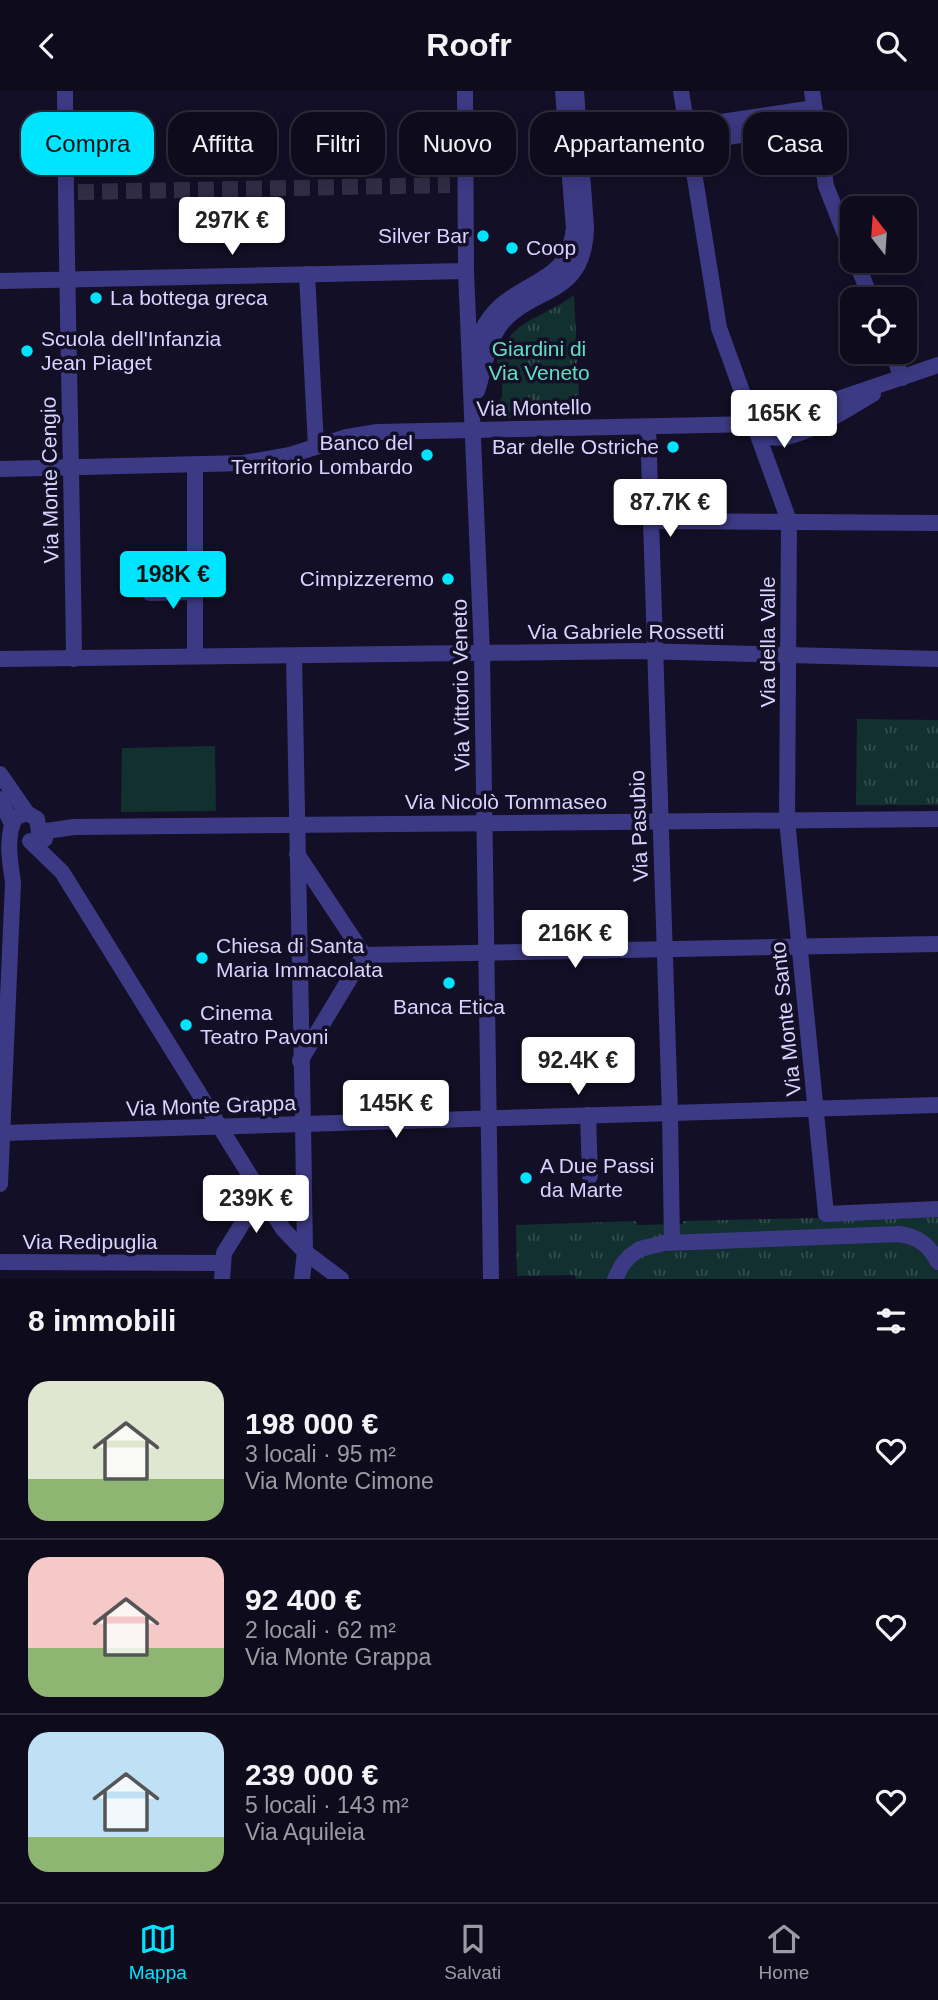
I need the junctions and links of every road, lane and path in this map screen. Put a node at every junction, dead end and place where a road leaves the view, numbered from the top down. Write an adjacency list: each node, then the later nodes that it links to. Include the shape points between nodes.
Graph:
1 (65, 91): 14 (street, Via Monte Cengio)
2 (466, 91): 12 (street, Via Vittorio Veneto)
3 (564, 91): 16 (street, via 572,245 555,272 511,297 491,316)
4 (576, 91): 20 (street, via 584,246 562,284 513,312 496,332)
5 (681, 91): 7 (street, Via della Valle)
6 (812, 91): 8 (street)
7 (684, 112)
8 (815, 112)
9 (694, 175): 21 (street, Via della Valle, via 719,328)
10 (824, 175): 11 (street)
11 (840, 222)
12 (466, 271): 13 (street); 16 (street, Via Vittorio Veneto)
13 (307, 274): 14 (street); 24 (street)
14 (66, 279): 15 (street); 26 (street, Via Monte Cengio)
15 (0, 281)
16 (470, 357): 20 (street, Via Vittorio Veneto)
17 (897, 364): 19 (street)
18 (938, 365): 19 (street, Via Montello)
19 (902, 378): 21 (street, Via Montello)
20 (473, 403): 23 (street, Via Vittorio Veneto)
21 (755, 424): 22 (street, Via Montello); 29 (street, Via della Valle)
22 (648, 427): 23 (street, Via Montello); 28 (street, Via Pasubio)
23 (474, 429): 24 (street, Via Montello, via 377,432); 34 (street, Via Vittorio Veneto)
24 (316, 446): 25 (street, Via Montello, via 264,460)
25 (195, 465): 26 (street, Via Montello); 32 (street)
26 (72, 466): 27 (street, Via Montello); 39 (street, Via Monte Cengio)
27 (0, 469)
28 (651, 521): 29 (street); 33 (street, Via Pasubio)
29 (789, 521): 30 (street); 35 (street, Via della Valle)
30 (938, 523)
31 (150, 593): 32 (street)
32 (195, 593): 36 (street)
33 (654, 651): 34 (street, Via Gabriele Rossetti); 35 (street, Via Gabriele Rossetti); 45 (street, Via Pasubio)
34 (482, 654): 37 (street, Via Gabriele Rossetti); 46 (street, Via Vittorio Veneto)
35 (789, 655): 40 (street, Via Gabriele Rossetti); 44 (street, Via della Valle)
36 (195, 656): 37 (street, Via Gabriele Rossetti); 39 (street, Via Gabriele Rossetti)
37 (294, 656): 47 (street)
38 (0, 659): 39 (street, Via Gabriele Rossetti)
39 (74, 659)
40 (938, 659)
41 (0, 774): 49 (street)
42 (0, 799): 48 (street)
43 (938, 819): 44 (street, Via Nicolò Tommaseo)
44 (787, 820): 45 (street, Via Nicolò Tommaseo); 53 (street, Via Monte Santo)
45 (660, 822): 46 (street, Via Nicolò Tommaseo); 54 (street, Via Pasubio)
46 (484, 823): 47 (street, Via Nicolò Tommaseo); 55 (street, Via Vittorio Veneto)
47 (297, 825): 49 (street, Via Nicolò Tommaseo); 50 (street)
48 (12, 826): 49 (street, via 17,838); 49 (street, via 19,815); 51 (street)
49 (32, 829): 51 (street, via 21,849); 64 (street, via 53,851)
50 (297, 854): 56 (street); 57 (street)
51 (13, 882): 65 (street)
52 (938, 944): 53 (street)
53 (800, 948): 54 (street); 59 (street, Via Monte Santo)
54 (664, 950): 55 (street); 60 (street, Via Pasubio)
55 (486, 954): 56 (street); 62 (street, Via Vittorio Veneto)
56 (364, 955): 57 (street)
57 (300, 1061): 63 (street)
58 (938, 1105): 59 (street, Via Monte Grappa)
59 (816, 1108): 60 (street, Via Monte Grappa); 69 (street, Via Monte Santo, via 827,1214)
60 (670, 1113): 61 (street, Via Monte Grappa); 70 (street, Via Pasubio)
61 (588, 1115): 62 (street, Via Monte Grappa); 66 (street)
62 (488, 1118): 63 (street, Via Monte Grappa); 77 (street, Via Vittorio Veneto)
63 (303, 1124): 64 (street, Via Monte Grappa); 71 (street)
64 (219, 1127): 65 (street, Via Monte Grappa); 68 (street)
65 (3, 1133): 67 (street)
66 (590, 1176)
67 (0, 1184)
68 (260, 1195): 71 (street, via 282,1230); 74 (street, via 230,1241)
69 (938, 1209)
70 (672, 1242): 73 (street, via 899,1234 928,1245); 78 (street, via 640,1249 622,1265)
71 (304, 1252): 75 (street); 76 (street)
72 (0, 1262): 74 (street, Via Redipuglia)
73 (938, 1262)
74 (222, 1271)
75 (302, 1279)
76 (341, 1279)
77 (492, 1279)
78 (615, 1279)

